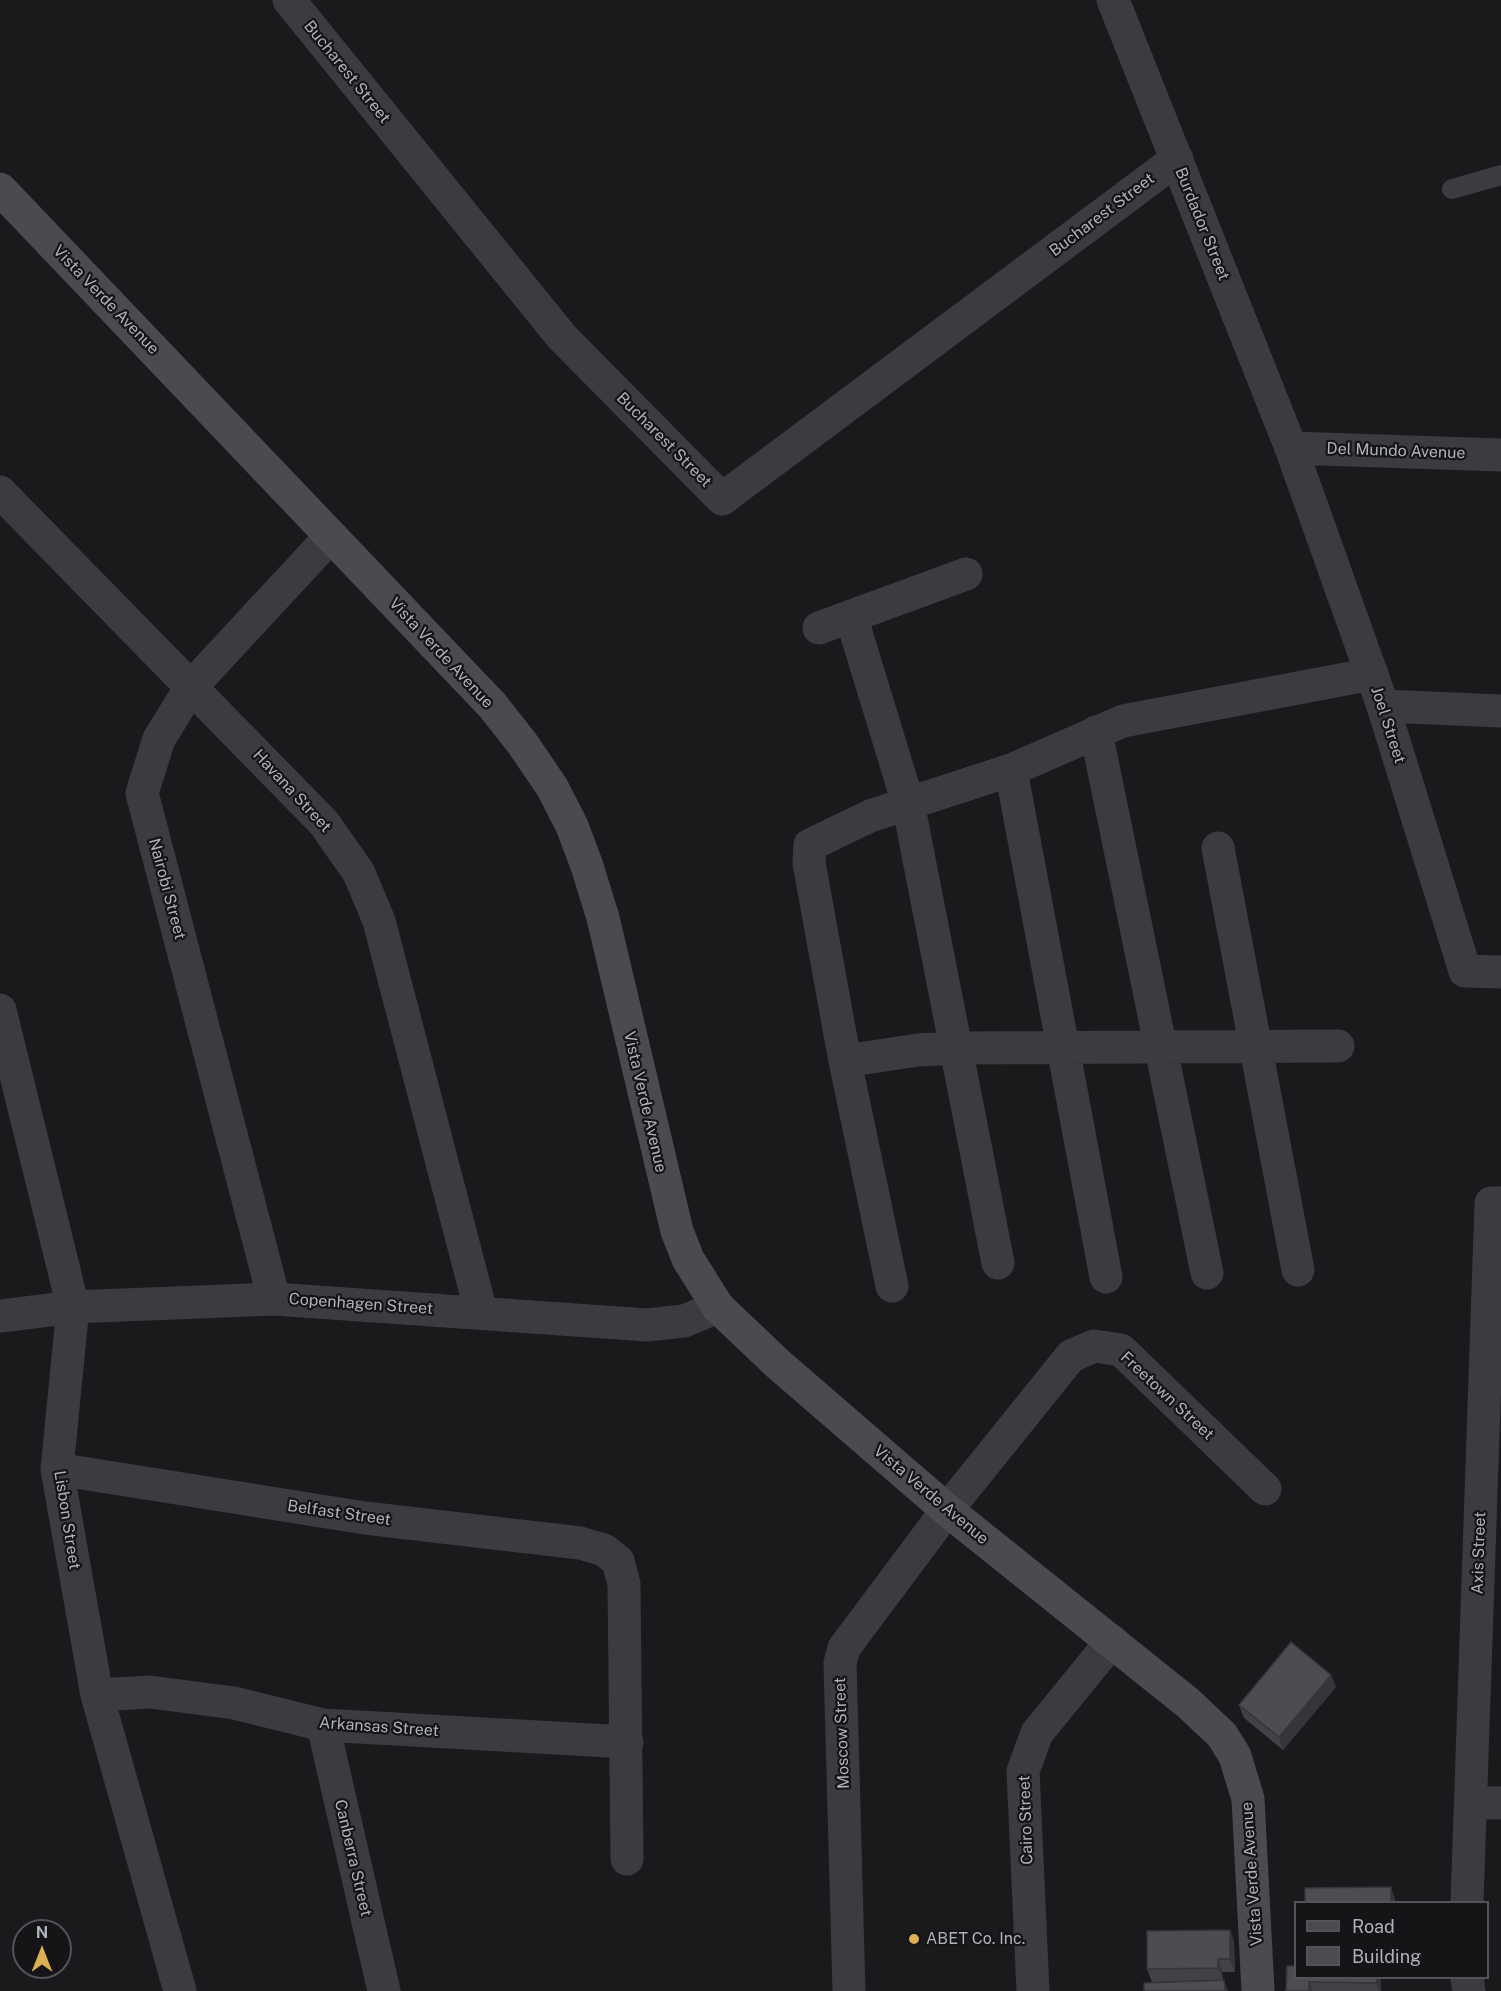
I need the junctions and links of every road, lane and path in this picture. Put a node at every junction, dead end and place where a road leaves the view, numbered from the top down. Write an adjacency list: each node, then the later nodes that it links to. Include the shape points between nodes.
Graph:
1 (289, 0): 3 (street, Bucharest Street, via 562,337 722,499)
2 (1113, 0): 3 (street, Burdador Street)
3 (1177, 159): 7 (street, Burdador Street)
4 (1501, 175): 6 (lane)
5 (0, 189): 10 (street, Vista Verde Avenue)
6 (1452, 189)
7 (1291, 448): 8 (street, Del Mundo Avenue); 14 (street, Joel Street)
8 (1501, 455)
9 (0, 492): 15 (street, Havana Street)
10 (331, 536): 15 (street, Nairobi Street); 38 (street, Vista Verde Avenue, via 492,705 540,769 572,825 603,918 677,1230 688,1259)
11 (966, 574): 12 (street)
12 (851, 616): 13 (street); 20 (street)
13 (819, 628)
14 (1372, 674): 16 (street, Joel Street); 18 (street, via 1155,713)
15 (191, 687): 36 (street, Nairobi Street, via 159,739 142,794); 39 (street, Havana Street, via 324,823 359,873 379,921)
16 (1383, 706): 17 (street); 22 (street, Joel Street, via 1465,971)
17 (1501, 711)
18 (1096, 732): 19 (street); 26 (street)
19 (1011, 770): 20 (street); 25 (street)
20 (908, 803): 28 (street); 29 (street, via 870,816 810,845 809,863)
21 (1218, 848): 27 (street)
22 (1501, 972)
23 (0, 1010): 37 (street, Lisbon Street)
24 (1338, 1046): 27 (street)
25 (1063, 1047): 26 (street); 28 (street); 34 (street)
26 (1161, 1047): 27 (street); 33 (street)
27 (1256, 1047): 32 (street)
28 (956, 1048): 29 (street); 31 (street)
29 (845, 1061): 35 (street)
30 (1496, 1203): 41 (street, Axis Street)
31 (998, 1263)
32 (1298, 1270)
33 (1207, 1273)
34 (1106, 1277)
35 (892, 1286)
36 (274, 1299): 37 (street, Copenhagen Street); 39 (street, Copenhagen Street)
37 (72, 1307): 40 (street, Copenhagen Street); 42 (street, Lisbon Street)
38 (718, 1307): 39 (street, Copenhagen Street, via 684,1321 647,1326); 44 (street, Vista Verde Avenue)
39 (481, 1312)
40 (0, 1316)
41 (1493, 1405): 45 (street, Axis Street)
42 (57, 1469): 47 (street, Lisbon Street); 49 (street, Belfast Street, via 365,1518 604,1550 618,1561 624,1584)
43 (1265, 1489): 44 (street, Freetown Street, via 1121,1350 1094,1346 1071,1356)
44 (947, 1510): 46 (street, Vista Verde Avenue); 55 (street, Moscow Street, via 844,1648 840,1663)
45 (1489, 1596): 50 (street, Axis Street)
46 (1112, 1641): 56 (street, Cairo Street, via 1037,1733 1023,1771); 57 (street, Vista Verde Avenue, via 1207,1718 1235,1756 1249,1809)
47 (98, 1695): 48 (street, Arkansas Street, via 150,1692 234,1702); 53 (street, Lisbon Street)
48 (323, 1725): 49 (street, Arkansas Street); 54 (street, Canberra Street)
49 (627, 1742): 51 (street)
50 (1486, 1803): 52 (street, Axis Street)
51 (627, 1859)
52 (1467, 1901)
53 (180, 1991)
54 (384, 1991)
55 (849, 1991)
56 (1033, 1991)
57 (1258, 1991)

